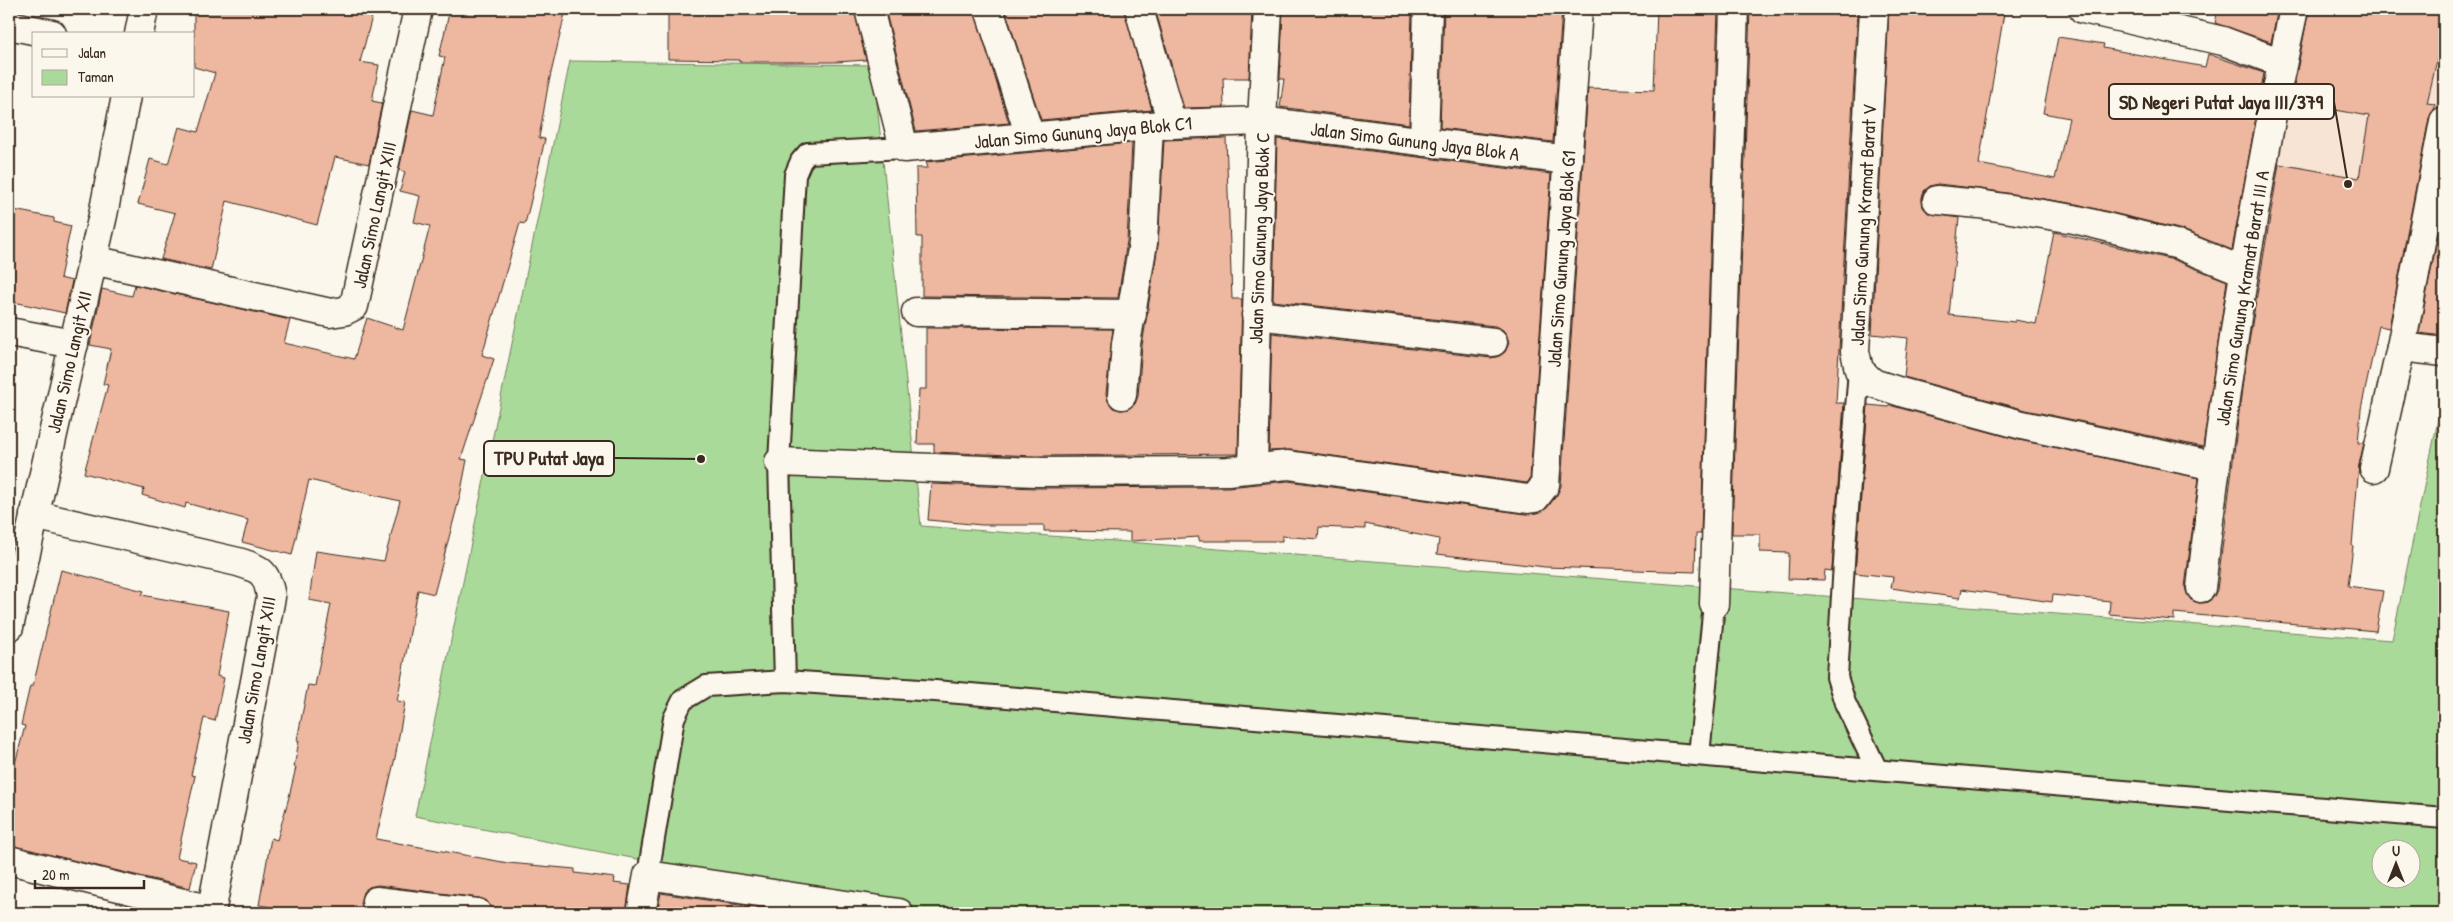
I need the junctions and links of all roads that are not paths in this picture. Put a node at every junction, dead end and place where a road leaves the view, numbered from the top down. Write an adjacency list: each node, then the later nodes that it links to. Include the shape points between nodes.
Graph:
1 (144, 9): 15 (street)
2 (418, 9): 26 (street, Jalan Simo Langit XIII, via 354,306 330,313)
3 (869, 9): 23 (street)
4 (989, 9): 21 (street)
5 (1139, 9): 20 (street)
6 (1268, 9): 18 (street, Jalan Simo Gunung Jaya Blok C)
7 (1428, 9): 22 (street)
8 (1578, 9): 24 (street, Jalan Simo Gunung Jaya Blok G1)
9 (1734, 9): 44 (street)
10 (1874, 9): 36 (street, Jalan Simo Gunung Kramat Barat V, via 1855,351)
11 (2083, 9): 16 (street, via 2223,42)
12 (2294, 9): 16 (street, Jalan Simo Gunung Kramat Barat III A)
13 (9, 25): 14 (street)
14 (42, 32)
15 (139, 32)
16 (2282, 63): 27 (street, Jalan Simo Gunung Kramat Barat III A)
17 (126, 98): 26 (street, Jalan Simo Langit XII)
18 (1262, 121): 20 (street, Jalan Simo Gunung Jaya Blok C1); 22 (street, Jalan Simo Gunung Jaya Blok A); 30 (street, Jalan Simo Gunung Jaya Blok C)
19 (2444, 121): 34 (street)
20 (1160, 125): 21 (street, Jalan Simo Gunung Jaya Blok C1); 29 (street)
21 (1030, 136): 23 (street, Jalan Simo Gunung Jaya Blok C1)
22 (1424, 142): 24 (street, Jalan Simo Gunung Jaya Blok A)
23 (904, 148): 38 (lane, via 808,153 795,175)
24 (1568, 160): 40 (street, Jalan Simo Gunung Jaya Blok G1, via 1545,485 1535,498 1288,465)
25 (1937, 200): 27 (street, via 2074,219 2179,245)
26 (93, 260): 33 (street, Jalan Simo Langit XII)
27 (2243, 271): 39 (street, Jalan Simo Gunung Kramat Barat III A)
28 (916, 312): 29 (street)
29 (1132, 314): 37 (street)
30 (1256, 315): 32 (street); 40 (street, Jalan Simo Gunung Jaya Blok C)
31 (9, 332): 33 (street)
32 (1493, 342)
33 (74, 344): 42 (street, Jalan Simo Langit XII)
34 (2401, 347): 35 (street); 41 (street)
35 (2444, 352)
36 (1859, 370): 39 (street, Jalan Simo Gunung Kramat Barat V, via 1873,382 1904,393 2022,424); 48 (lane, via 1837,677 1845,703)
37 (1122, 394)
38 (779, 462): 40 (street, via 1036,472 1228,471); 46 (lane)
39 (2215, 466): 43 (street, Jalan Simo Gunung Kramat Barat III A)
40 (1253, 468)
41 (2374, 468)
42 (34, 515): 45 (street, Jalan Simo Langit XII); 54 (street, Jalan Simo Langit XIII, via 238,562 257,568 268,579 271,596)
43 (2201, 588)
44 (1714, 604): 47 (lane)
45 (9, 627)
46 (785, 681): 47 (lane); 51 (lane, via 706,686 684,700 674,718)
47 (1699, 755): 48 (lane)
48 (1877, 770): 49 (lane)
49 (2444, 818)
50 (9, 860): 54 (street)
51 (648, 875): 53 (street); 56 (street)
52 (376, 901): 55 (street)
53 (790, 905): 57 (street)
54 (211, 912)
55 (477, 913)
56 (641, 913)
57 (899, 913)

